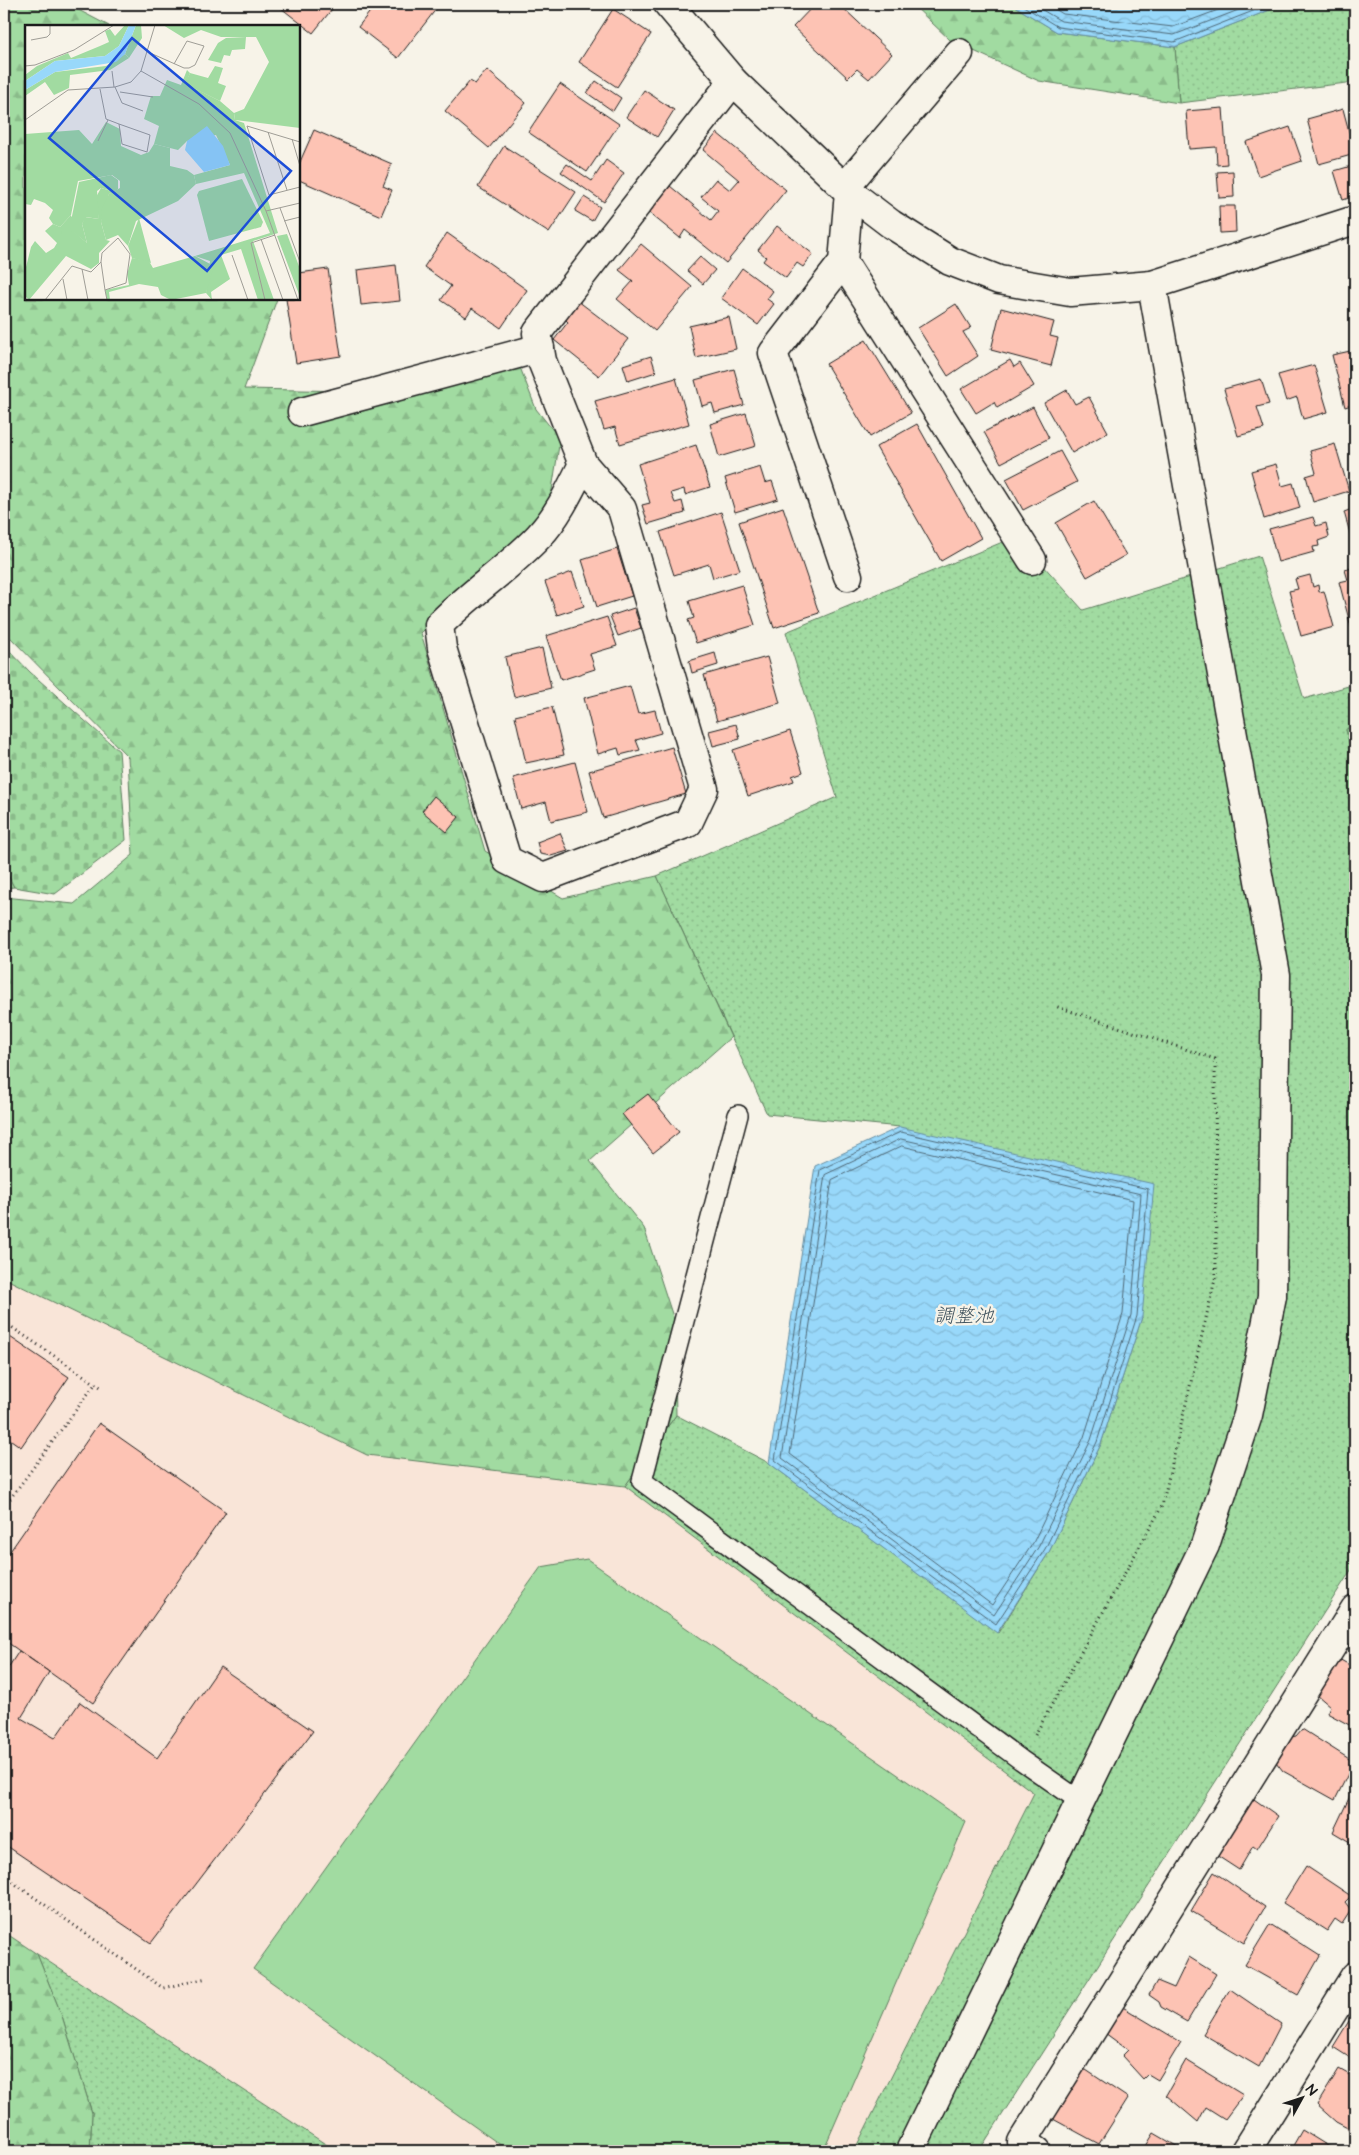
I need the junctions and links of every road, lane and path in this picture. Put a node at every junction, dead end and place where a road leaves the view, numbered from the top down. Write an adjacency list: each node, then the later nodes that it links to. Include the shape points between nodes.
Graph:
1 (668, 4): 3 (street)
2 (959, 53): 4 (street)
3 (733, 81): 4 (street); 8 (street, via 537,333)
4 (847, 189): 6 (street); 7 (street, via 891,224 950,261 999,280 1070,292)
5 (1355, 220): 7 (street)
6 (843, 262): 11 (street); 12 (street, via 773,353)
7 (1152, 285): 21 (street, via 1276,975 1272,1296 1248,1415 1205,1545)
8 (540, 348): 9 (street); 10 (street, via 542,361)
9 (302, 412)
10 (583, 464): 10 (street, via 571,490 540,535 462,601 439,625 442,648 507,860 543,878 688,824 704,789 622,509)
11 (1032, 560)
12 (848, 576)
13 (1055, 1006): 20 (path, via 1215,1059 1216,1275 1162,1506)
14 (738, 1115): 20 (lane, via 642,1481)
15 (4, 1322): 16 (path)
16 (96, 1383): 17 (path); 18 (path)
17 (102, 1388)
18 (4, 1507)
19 (1355, 1609): 26 (street, via 1022,2142)
20 (1021, 1760): 21 (lane)
21 (1080, 1801): 25 (street)
22 (4, 1876): 24 (path, via 163,1988)
23 (1355, 1976): 27 (street)
24 (207, 1978)
25 (910, 2151)
26 (1036, 2151)
27 (1246, 2151)

